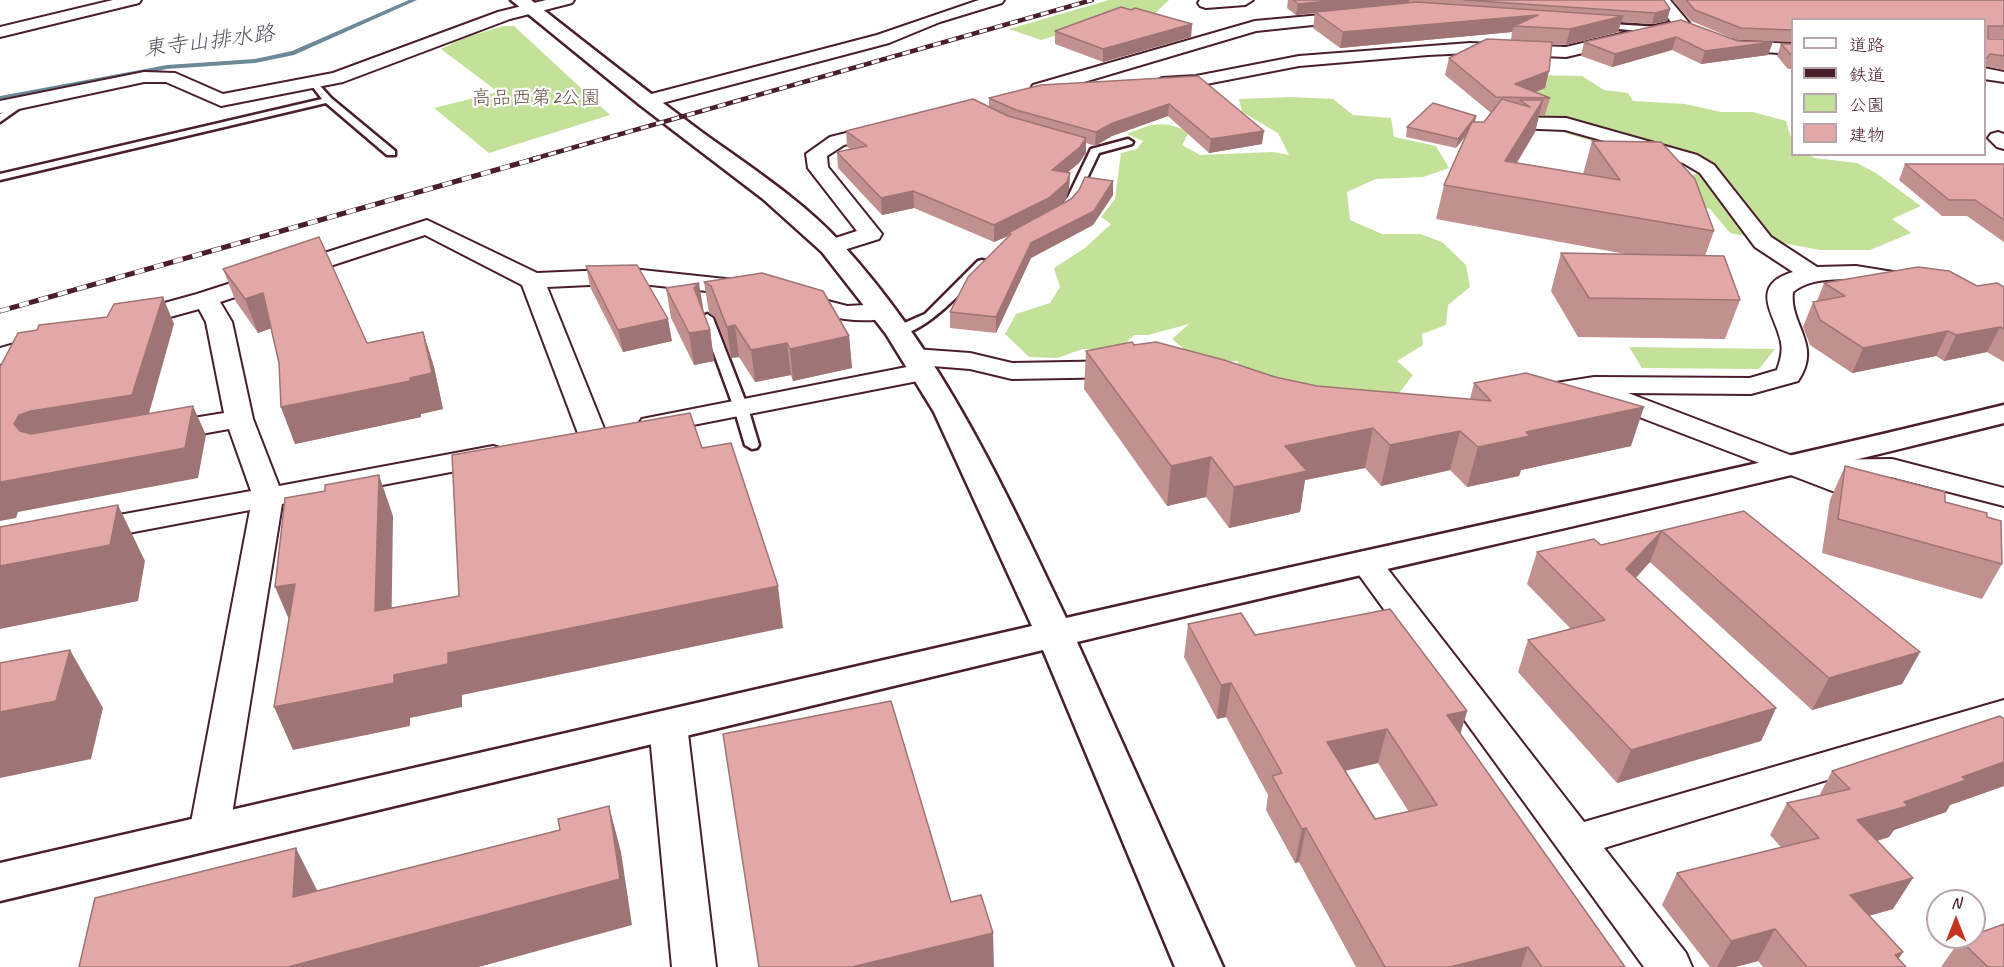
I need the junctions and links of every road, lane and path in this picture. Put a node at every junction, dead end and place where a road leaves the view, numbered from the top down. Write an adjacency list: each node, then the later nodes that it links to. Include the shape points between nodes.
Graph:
1 (566, 0): 7 (street)
2 (996, 0): 28 (street, via 883,39)
3 (1245, 0): 6 (street)
4 (1662, 0): 13 (street, via 1682,24)
5 (125, 1): 15 (street)
6 (1206, 3)
7 (526, 4): 22 (street, via 430,45 337,78); 28 (street)
8 (1281, 7): 10 (street)
9 (1376, 15): 10 (street)
10 (1300, 21): 11 (street)
11 (1265, 24): 17 (street); 25 (street)
12 (1589, 24): 14 (lane)
13 (1679, 25): 14 (street); 16 (street)
14 (1659, 30): 24 (street, via 1566,52 1428,50 1299,61 1196,81)
15 (0, 32)
16 (1699, 35)
17 (1297, 41)
18 (1716, 41): 19 (street)
19 (1791, 49)
20 (1986, 73): 21 (street)
21 (2004, 77)
22 (314, 82): 27 (lane); 29 (street, via 221,100 169,77 144,77)
23 (1120, 85): 25 (street)
24 (1142, 85)
25 (1040, 88): 26 (street)
26 (1017, 95)
27 (328, 100): 35 (lane); 36 (lane)
28 (647, 101): 38 (street, via 771,194)
29 (22, 103): 30 (street); 31 (lane)
30 (0, 107)
31 (0, 119)
32 (908, 123): 38 (street, via 837,141 816,154 818,168 871,234)
33 (1482, 132): 40 (street, via 1489,123 1566,124 1690,159 1707,169 1763,242)
34 (1128, 142): 37 (lane, via 1090,150 1073,201)
35 (391, 153)
36 (0, 177)
37 (1053, 219)
38 (831, 247): 45 (street)
39 (987, 259): 45 (lane, via 929,317)
40 (1812, 274): 42 (street, via 1837,271); 51 (street, via 1782,290 1779,304 1796,343 1790,375 1750,386)
41 (533, 281): 43 (street, via 427,227); 45 (street, via 632,276 769,292); 53 (street, via 602,434)
42 (1929, 285)
43 (206, 299): 46 (street); 55 (street, via 219,322)
44 (707, 318): 53 (lane)
45 (890, 322): 49 (street)
46 (103, 327)
47 (69, 337): 48 (street)
48 (0, 356)
49 (919, 365): 50 (street, via 970,361 1021,372); 53 (street); 65 (street, via 976,464)
50 (1153, 370)
51 (1585, 386): 52 (street); 59 (street)
52 (1507, 401)
53 (741, 408): 57 (lane)
54 (2004, 414): 59 (street)
55 (239, 419): 56 (street); 60 (street)
56 (137, 437)
57 (752, 444)
58 (525, 449): 60 (street)
59 (1791, 467): 61 (street, via 1892,468); 62 (street); 64 (street)
60 (268, 497): 63 (street); 68 (street)
61 (2004, 497)
62 (1903, 508)
63 (58, 537)
64 (1365, 561): 65 (street); 69 (street)
65 (1055, 634): 67 (street); 72 (street)
66 (2004, 713): 69 (street)
67 (668, 725): 68 (street); 71 (street)
68 (209, 832): 70 (street)
69 (1575, 841): 73 (street)
70 (0, 882)
71 (694, 967)
72 (1199, 967)
73 (1670, 967)

